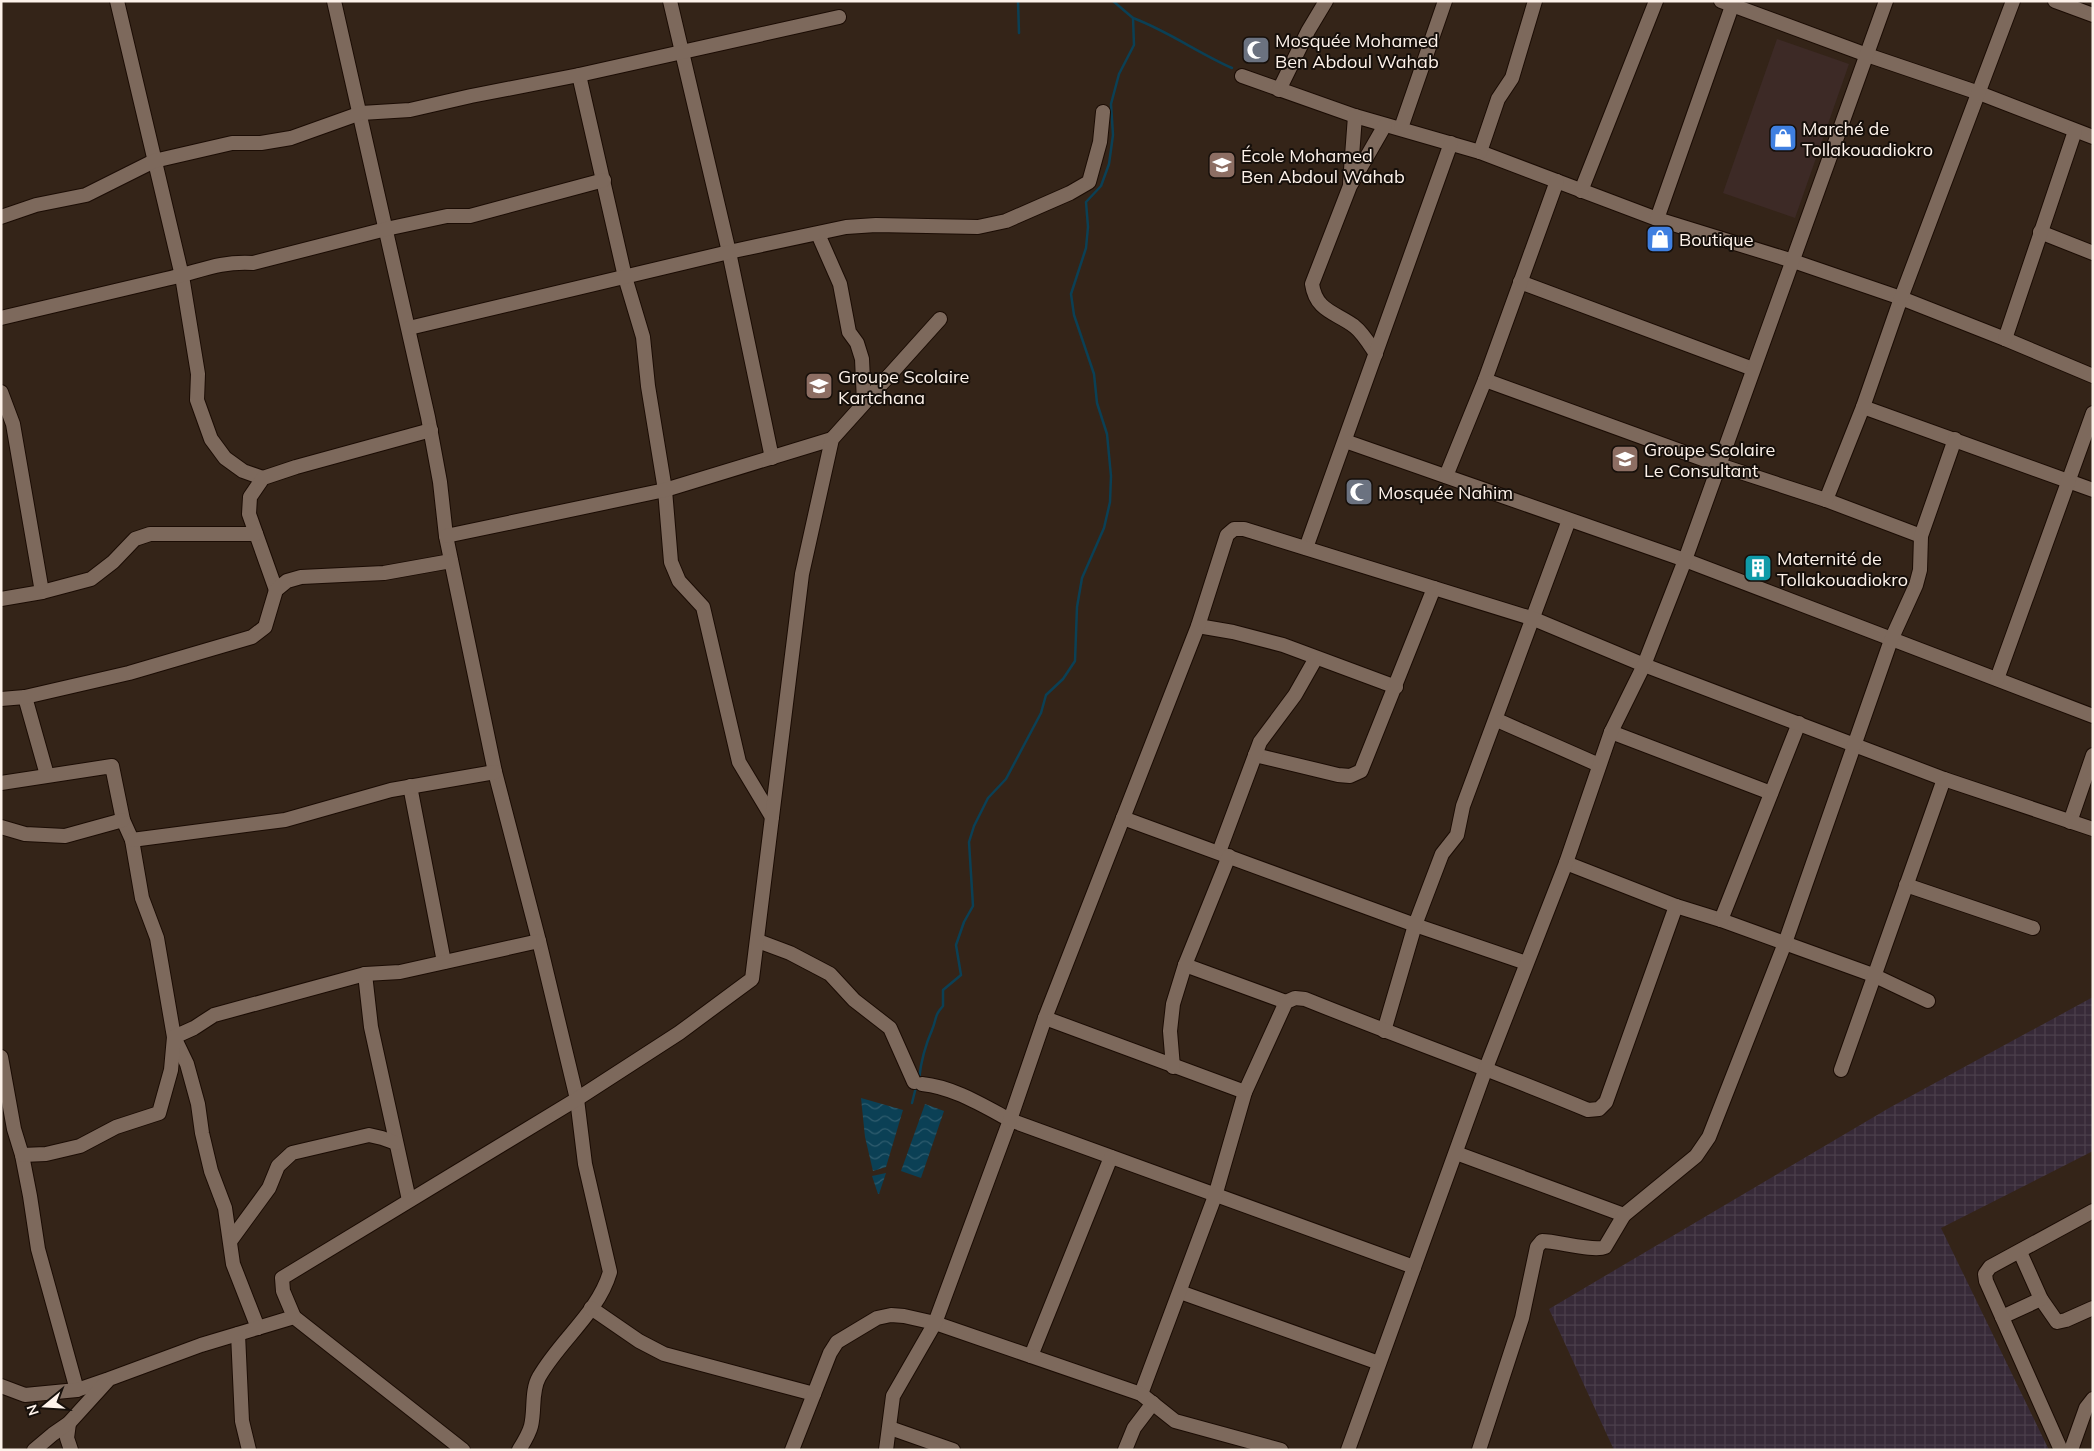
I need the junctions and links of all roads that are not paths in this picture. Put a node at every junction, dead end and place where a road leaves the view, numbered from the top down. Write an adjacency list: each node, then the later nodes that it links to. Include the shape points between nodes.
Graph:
1 (117, 1): 29 (street)
2 (334, 1): 21 (street)
3 (670, 1): 14 (street)
4 (1326, 1): 18 (street)
5 (1445, 1): 24 (street)
6 (1535, 1): 28 (street, via 1512,78 1498,99)
7 (1656, 1): 33 (street)
8 (1886, 1): 15 (street)
9 (2013, 1): 19 (street)
10 (2055, 1): 12 (street)
11 (1727, 4): 15 (street); 35 (street)
12 (2093, 15)
13 (839, 17): 14 (street)
14 (682, 52): 16 (street); 39 (street)
15 (1867, 55): 19 (street); 41 (street)
16 (579, 76): 21 (street, via 410,110); 30 (street)
17 (1242, 76): 18 (street)
18 (1279, 90): 22 (street)
19 (1978, 92): 25 (street); 45 (street)
20 (1103, 112): 38 (street, via 1100,142 1090,182 1006,221 978,227 846,227)
21 (360, 113): 29 (street, via 291,138 232,143); 36 (street)
22 (1355, 116): 23 (street); 32 (street)
23 (1385, 125): 24 (street); 32 (street)
24 (1402, 128): 27 (street)
25 (2074, 131): 26 (street); 37 (street)
26 (2093, 137)
27 (1451, 143): 28 (street); 50 (street)
28 (1480, 152): 31 (street)
29 (154, 161): 34 (street, via 86,195 36,205); 42 (street)
30 (604, 180): 36 (street, via 470,216 447,216); 43 (street)
31 (1557, 181): 33 (street); 44 (street)
32 (1350, 186): 50 (street, via 1312,284 1314,298 1356,327)
33 (1581, 191): 35 (street)
34 (1, 217)
35 (1657, 219): 41 (street)
36 (386, 229): 42 (street, via 253,263 217,264); 48 (street)
37 (2040, 232): 40 (street); 49 (street)
38 (818, 234): 39 (street); 55 (street, via 840,284 850,332 862,359)
39 (729, 252): 43 (street); 62 (street)
40 (2093, 253)
41 (1792, 261): 45 (street); 51 (street)
42 (182, 276): 46 (street); 65 (street, via 198,374 197,400 212,439 225,458 243,471)
43 (625, 276): 48 (street); 67 (street, via 643,337)
44 (1520, 282): 51 (street); 53 (street)
45 (1901, 298): 49 (street); 56 (street)
46 (1, 318)
47 (940, 319): 55 (street)
48 (409, 328): 58 (street)
49 (2005, 339): 52 (street)
50 (1376, 354): 61 (street)
51 (1754, 369): 63 (street)
52 (2093, 376)
53 (1485, 380): 63 (street); 64 (street)
54 (1, 394): 79 (street, via 13,424)
55 (864, 402): 59 (street)
56 (1863, 407): 60 (street); 69 (street)
57 (2093, 413): 66 (street)
58 (431, 430): 65 (street, via 296,466); 72 (street)
59 (832, 439): 62 (street); 104 (street, via 802,574)
60 (1955, 439): 66 (street); 73 (street)
61 (1345, 441): 64 (street); 74 (street)
62 (772, 458): 67 (street)
63 (1719, 465): 69 (street); 75 (street)
64 (1446, 476): 70 (street)
65 (264, 478): 71 (street, via 250,497 249,514)
66 (2068, 482): 68 (street); 86 (street)
67 (665, 490): 72 (street); 104 (street, via 671,562 679,581 703,607 739,762)
68 (2093, 490)
69 (1826, 500): 73 (street)
70 (1569, 520): 75 (street); 81 (street)
71 (256, 534): 78 (street); 79 (street, via 150,534 134,539 113,562 90,579)
72 (446, 536): 76 (street)
73 (1921, 536): 83 (street, via 1916,585)
74 (1306, 548): 77 (street); 82 (street, via 1244,529 1234,529 1227,535)
75 (1685, 560): 83 (street); 85 (street)
76 (451, 561): 78 (street, via 384,573 301,577 287,581); 98 (street)
77 (1434, 588): 81 (street); 87 (street)
78 (276, 590): 88 (street, via 264,627 252,637 129,673)
79 (42, 592): 80 (street)
80 (1, 599)
81 (1534, 619): 85 (street); 91 (street)
82 (1198, 626): 84 (street, via 1275,643); 105 (street)
83 (1891, 640): 86 (street); 94 (street)
84 (1316, 658): 87 (street); 96 (street, via 1260,742)
85 (1644, 665): 92 (street); 93 (street)
86 (1997, 679): 90 (street)
87 (1396, 687): 96 (street, via 1360,771 1350,776)
88 (25, 697): 89 (street); 99 (street)
89 (1, 699)
90 (2093, 716)
91 (1497, 720): 97 (street); 116 (street, via 1463,806 1457,835 1442,854)
92 (1799, 723): 94 (street); 103 (street)
93 (1611, 732): 97 (street); 103 (street)
94 (1853, 745): 100 (street); 120 (street)
95 (2093, 755): 107 (street)
96 (1255, 756): 111 (street)
97 (1599, 765): 112 (street)
98 (494, 772): 102 (street); 118 (street)
99 (48, 775): 101 (street); 106 (street, via 112,766)
100 (1944, 779): 107 (street); 113 (street)
101 (1, 783)
102 (410, 786): 110 (street, via 285,820); 121 (street)
103 (1771, 793): 115 (street)
104 (772, 817): 119 (street)
105 (1123, 818): 111 (street); 128 (street)
106 (123, 820): 108 (street, via 65,836 25,834); 110 (street)
107 (2070, 822): 109 (street)
108 (1, 827)
109 (2093, 829)
110 (132, 840): 130 (street, via 142,898 157,938)
111 (1224, 854): 116 (street); 123 (street)
112 (1566, 863): 114 (street); 122 (street)
113 (1906, 885): 117 (street); 125 (street)
114 (1676, 906): 115 (street); 133 (street, via 1606,1102 1599,1109 1588,1110)
115 (1721, 920): 120 (street)
116 (1415, 925): 122 (street); 129 (street)
117 (2033, 928)
118 (540, 941): 121 (street); 136 (street)
119 (758, 941): 136 (street, via 752,979 679,1033); 137 (street, via 830,974 854,1000 890,1028 918,1083 944,1088)
120 (1785, 943): 125 (street); 145 (street, via 1709,1137 1696,1156)
121 (444, 962): 124 (street, via 400,972)
122 (1526, 963): 133 (street)
123 (1185, 964): 127 (street); 132 (street, via 1173,1004 1170,1031)
124 (365, 974): 130 (street, via 214,1015); 138 (street, via 371,1027)
125 (1873, 975): 126 (street); 134 (street)
126 (1928, 1001)
127 (1286, 1002): 129 (street, via 1295,998 1305,999); 135 (street)
128 (1045, 1018): 132 (street); 137 (street)
129 (1384, 1031): 133 (street)
130 (174, 1037): 140 (street, via 171,1070 159,1113 116,1127 80,1146 46,1154); 146 (street, via 198,1104 211,1171 225,1208)
131 (1, 1058): 140 (street)
132 (1173, 1066): 135 (street)
133 (1486, 1068): 139 (street)
134 (1841, 1070)
135 (1245, 1092): 142 (street)
136 (577, 1098): 143 (street); 151 (street, via 585,1164 610,1272)
137 (1010, 1120): 141 (street); 155 (street)
138 (396, 1143): 143 (street); 146 (street, via 369,1135 292,1153 278,1166 269,1188)
139 (1456, 1153): 145 (street); 148 (street)
140 (22, 1155): 162 (street, via 38,1249)
141 (1111, 1158): 142 (street); 158 (street)
142 (1215, 1196): 148 (street); 149 (street)
143 (409, 1200): 153 (street, via 282,1278 282,1291)
144 (2093, 1211): 147 (street)
145 (1624, 1215): 180 (street, via 1605,1247 1553,1241 1542,1241 1537,1247 1522,1318)
146 (231, 1240): 156 (street, via 233,1264)
147 (2020, 1252): 150 (street); 154 (street, via 1990,1267 1984,1274)
148 (1414, 1267): 159 (street)
149 (1180, 1292): 159 (street); 164 (street)
150 (2041, 1299): 152 (street, via 2056,1322); 154 (street)
151 (591, 1308): 163 (street, via 664,1354); 173 (street, via 538,1378 531,1426)
152 (2093, 1308)
153 (294, 1317): 156 (street); 172 (street)
154 (2002, 1317): 181 (street)
155 (935, 1323): 158 (street); 163 (street, via 891,1315 877,1318 854,1331 833,1347); 168 (street, via 893,1396)
156 (258, 1328): 157 (street)
157 (238, 1334): 160 (street); 171 (street, via 242,1421)
158 (1031, 1356): 164 (street)
159 (1380, 1363): 179 (street)
160 (109, 1379): 162 (street); 167 (street)
161 (1, 1386): 162 (street, via 25,1396)
162 (77, 1390)
163 (814, 1394): 174 (street)
164 (1141, 1394): 166 (street)
165 (2093, 1399): 182 (street, via 2086,1408)
166 (1153, 1403): 177 (street, via 1134,1428); 178 (street, via 1175,1421)
167 (69, 1423): 169 (street); 170 (street, via 67,1438)
168 (890, 1428): 175 (street); 176 (street)
169 (34, 1450)
170 (71, 1450)
171 (249, 1450)
172 (463, 1450)
173 (519, 1450)
174 (792, 1450)
175 (886, 1450)
176 (953, 1450)
177 (1125, 1450)
178 (1281, 1450)
179 (1348, 1450)
180 (1479, 1450)
181 (2061, 1450)
182 (2071, 1450)

